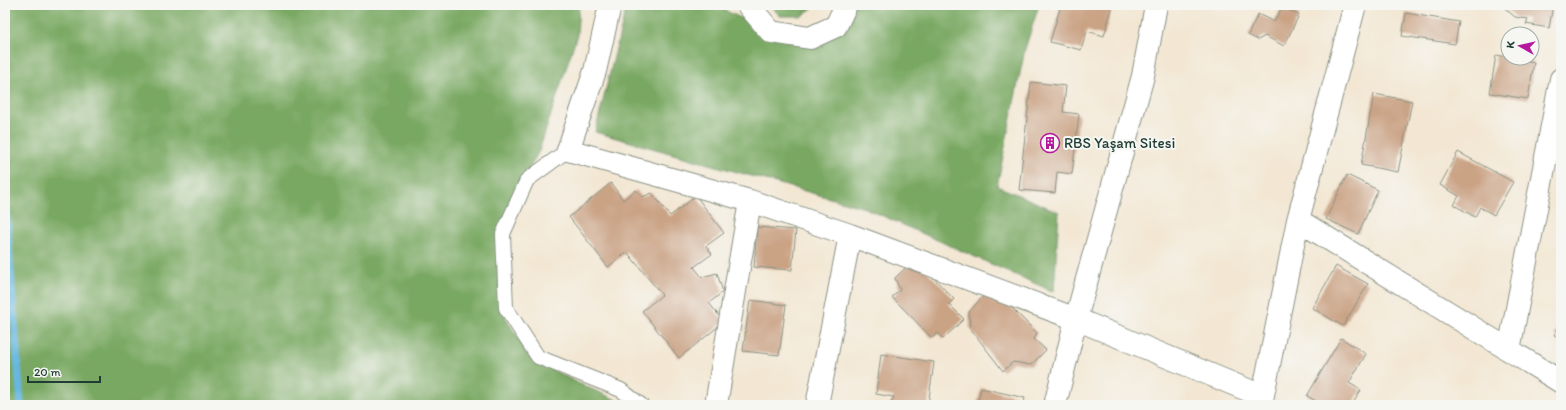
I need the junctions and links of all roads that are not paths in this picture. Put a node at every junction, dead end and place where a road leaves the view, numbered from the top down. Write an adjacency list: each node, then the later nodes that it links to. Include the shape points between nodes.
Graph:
1 (610, 5): 7 (street, via 595,71)
2 (748, 5): 3 (street, via 771,32 810,38 836,26)
3 (846, 5)
4 (1156, 5): 11 (street, via 1143,76)
5 (1355, 5): 9 (street)
6 (1561, 79): 12 (street)
7 (568, 150): 8 (street); 15 (lane, via 527,180 503,234 506,308 538,357 621,390)
8 (750, 201): 10 (street); 16 (street)
9 (1298, 220): 12 (street); 14 (street)
10 (850, 235): 11 (street); 17 (street)
11 (1076, 319): 14 (street); 18 (street)
12 (1509, 350): 13 (street)
13 (1561, 382)
14 (1262, 400)
15 (641, 405)
16 (716, 405)
17 (817, 405)
18 (1055, 405)

